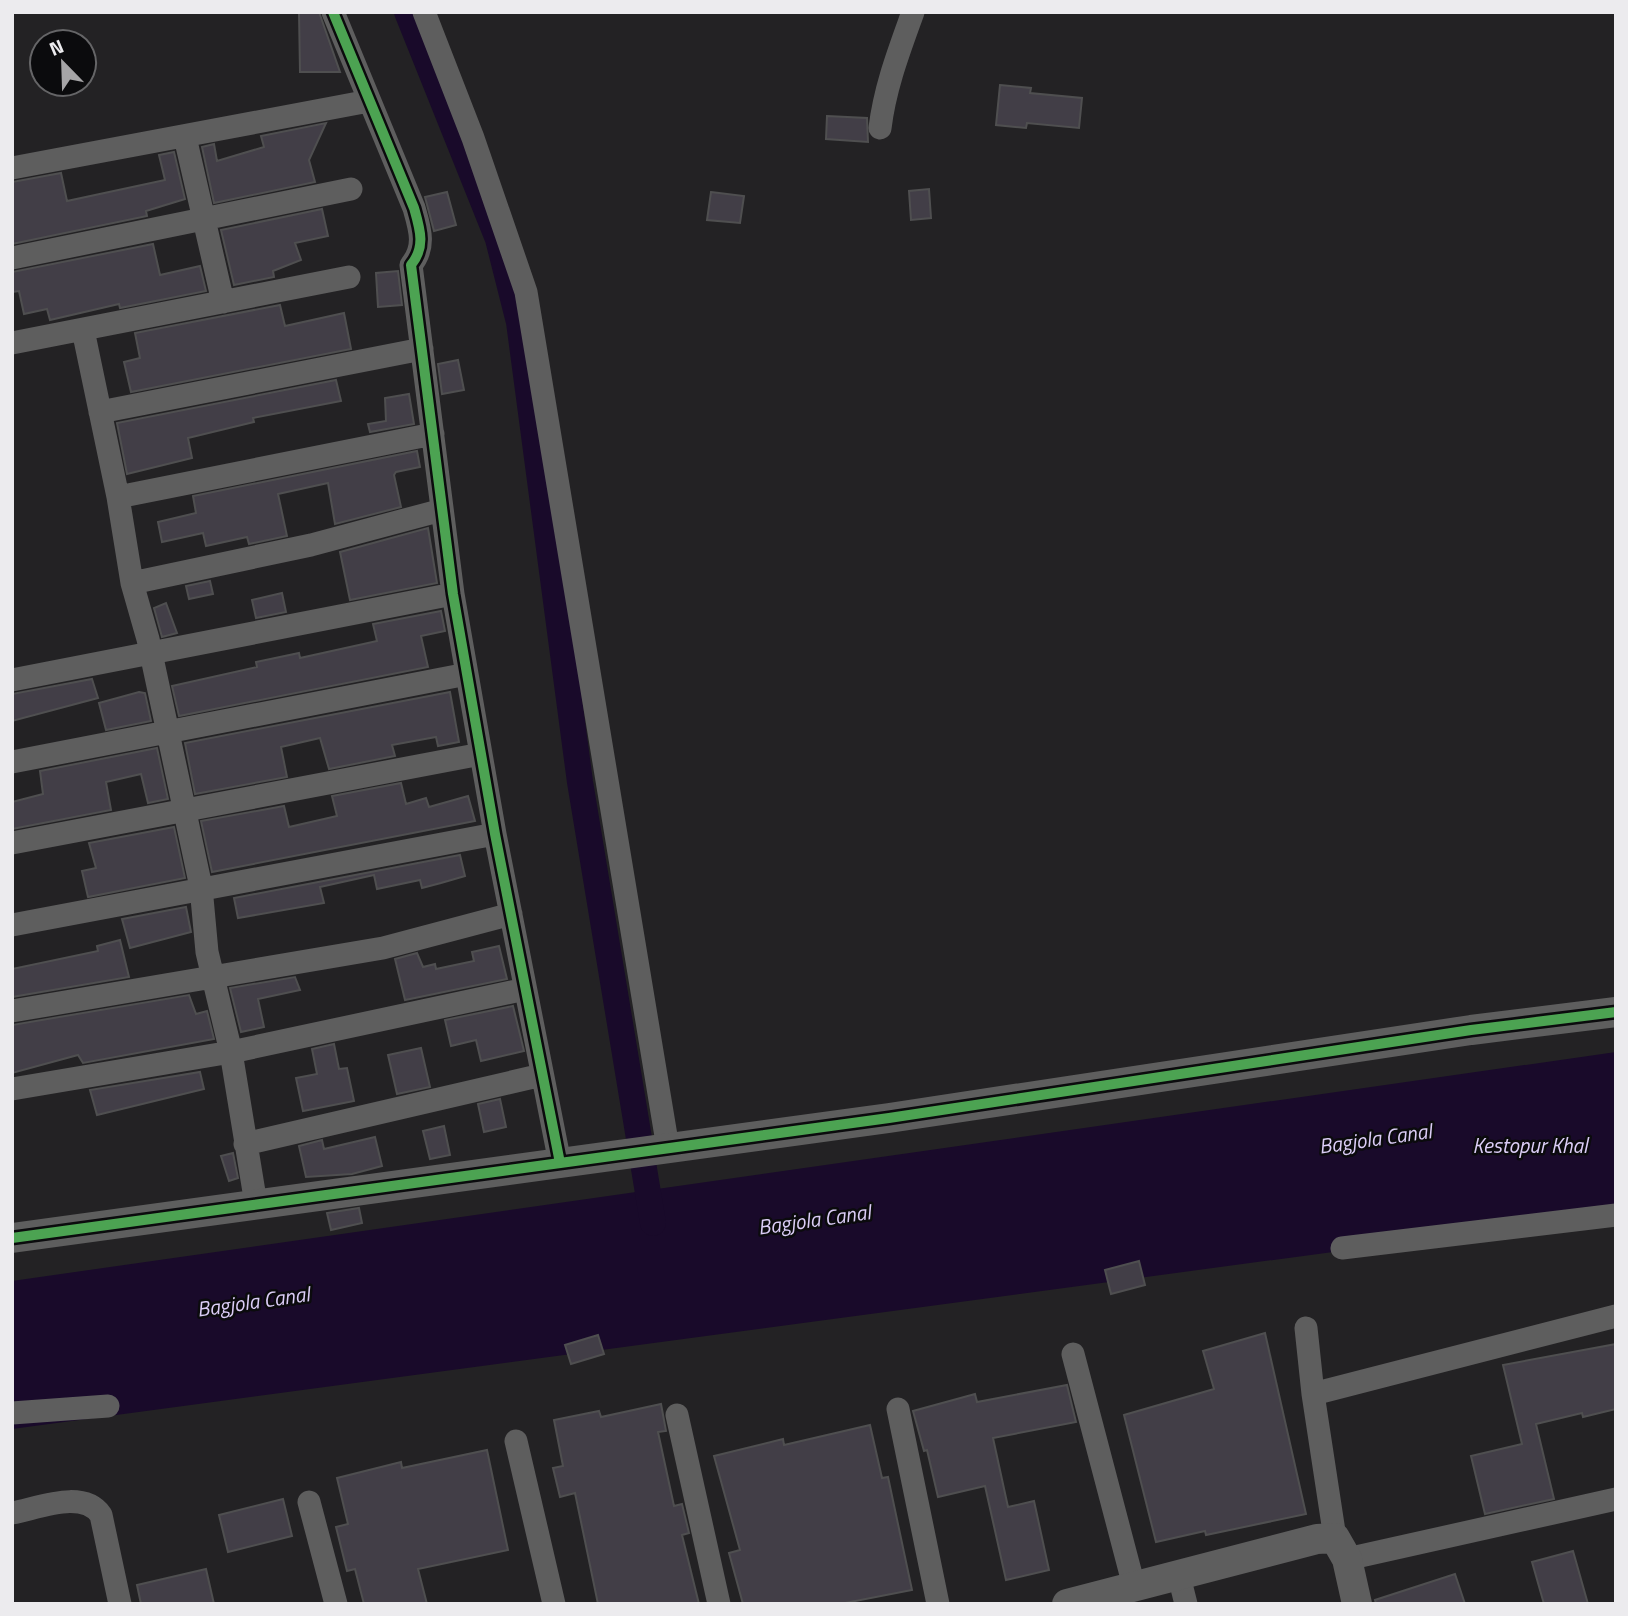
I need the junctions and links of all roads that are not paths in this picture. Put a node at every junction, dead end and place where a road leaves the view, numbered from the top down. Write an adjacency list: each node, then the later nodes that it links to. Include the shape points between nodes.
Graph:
1 (333, 12): 4 (street)
2 (424, 12): 42 (street, via 526,292)
3 (913, 12): 5 (street, via 890,78)
4 (369, 101): 6 (street); 15 (street, via 421,233 418,256 411,265)
5 (880, 128)
6 (185, 137): 7 (street); 9 (street)
7 (12, 168)
8 (351, 189): 9 (street)
9 (205, 218): 10 (street); 12 (street)
10 (12, 258)
11 (349, 277): 12 (street)
12 (223, 302): 13 (street)
13 (83, 330): 14 (street); 16 (street)
14 (12, 343)
15 (422, 349): 16 (street); 17 (street)
16 (100, 412): 18 (street)
17 (433, 434): 18 (street); 19 (street)
18 (118, 498): 20 (street)
19 (442, 510): 20 (street, via 312,545); 21 (street)
20 (132, 583): 22 (street)
21 (453, 594): 22 (street); 23 (street)
22 (151, 654): 24 (street); 25 (street)
23 (467, 674): 25 (street); 26 (street)
24 (12, 680)
25 (167, 732): 27 (street); 28 (street)
26 (481, 754): 28 (street); 29 (street)
27 (12, 762)
28 (184, 808): 30 (street); 31 (street)
29 (495, 834): 31 (street); 32 (street)
30 (12, 842)
31 (201, 887): 33 (street); 34 (street, via 207,952)
32 (511, 914): 34 (street, via 383,948); 35 (street)
33 (12, 925)
34 (215, 979): 36 (street); 38 (street)
35 (525, 989): 38 (street); 39 (street)
36 (12, 1011)
37 (1616, 1012): 42 (street)
38 (230, 1052): 40 (street); 41 (street)
39 (542, 1075): 41 (street); 43 (street)
40 (12, 1090)
41 (246, 1144): 44 (street)
42 (660, 1149): 43 (street)
43 (560, 1163): 44 (street)
44 (256, 1205): 46 (street)
45 (1616, 1215): 47 (street)
46 (12, 1238)
47 (1342, 1248)
48 (1616, 1315): 51 (street)
49 (1307, 1328): 51 (street)
50 (1073, 1354): 61 (street)
51 (1312, 1394): 60 (street)
52 (108, 1406): 54 (street)
53 (898, 1409): 67 (street)
54 (12, 1413)
55 (677, 1415): 66 (street)
56 (516, 1441): 65 (street)
57 (1616, 1499): 60 (street)
58 (309, 1502): 64 (street)
59 (12, 1513): 63 (street, via 82,1500 94,1506 101,1515)
60 (1341, 1548): 62 (street, via 1317,1539); 69 (street)
61 (1133, 1586): 62 (street); 68 (street)
62 (1182, 1590)
63 (120, 1604)
64 (335, 1604)
65 (554, 1604)
66 (719, 1604)
67 (938, 1604)
68 (1067, 1604)
69 (1357, 1604)

